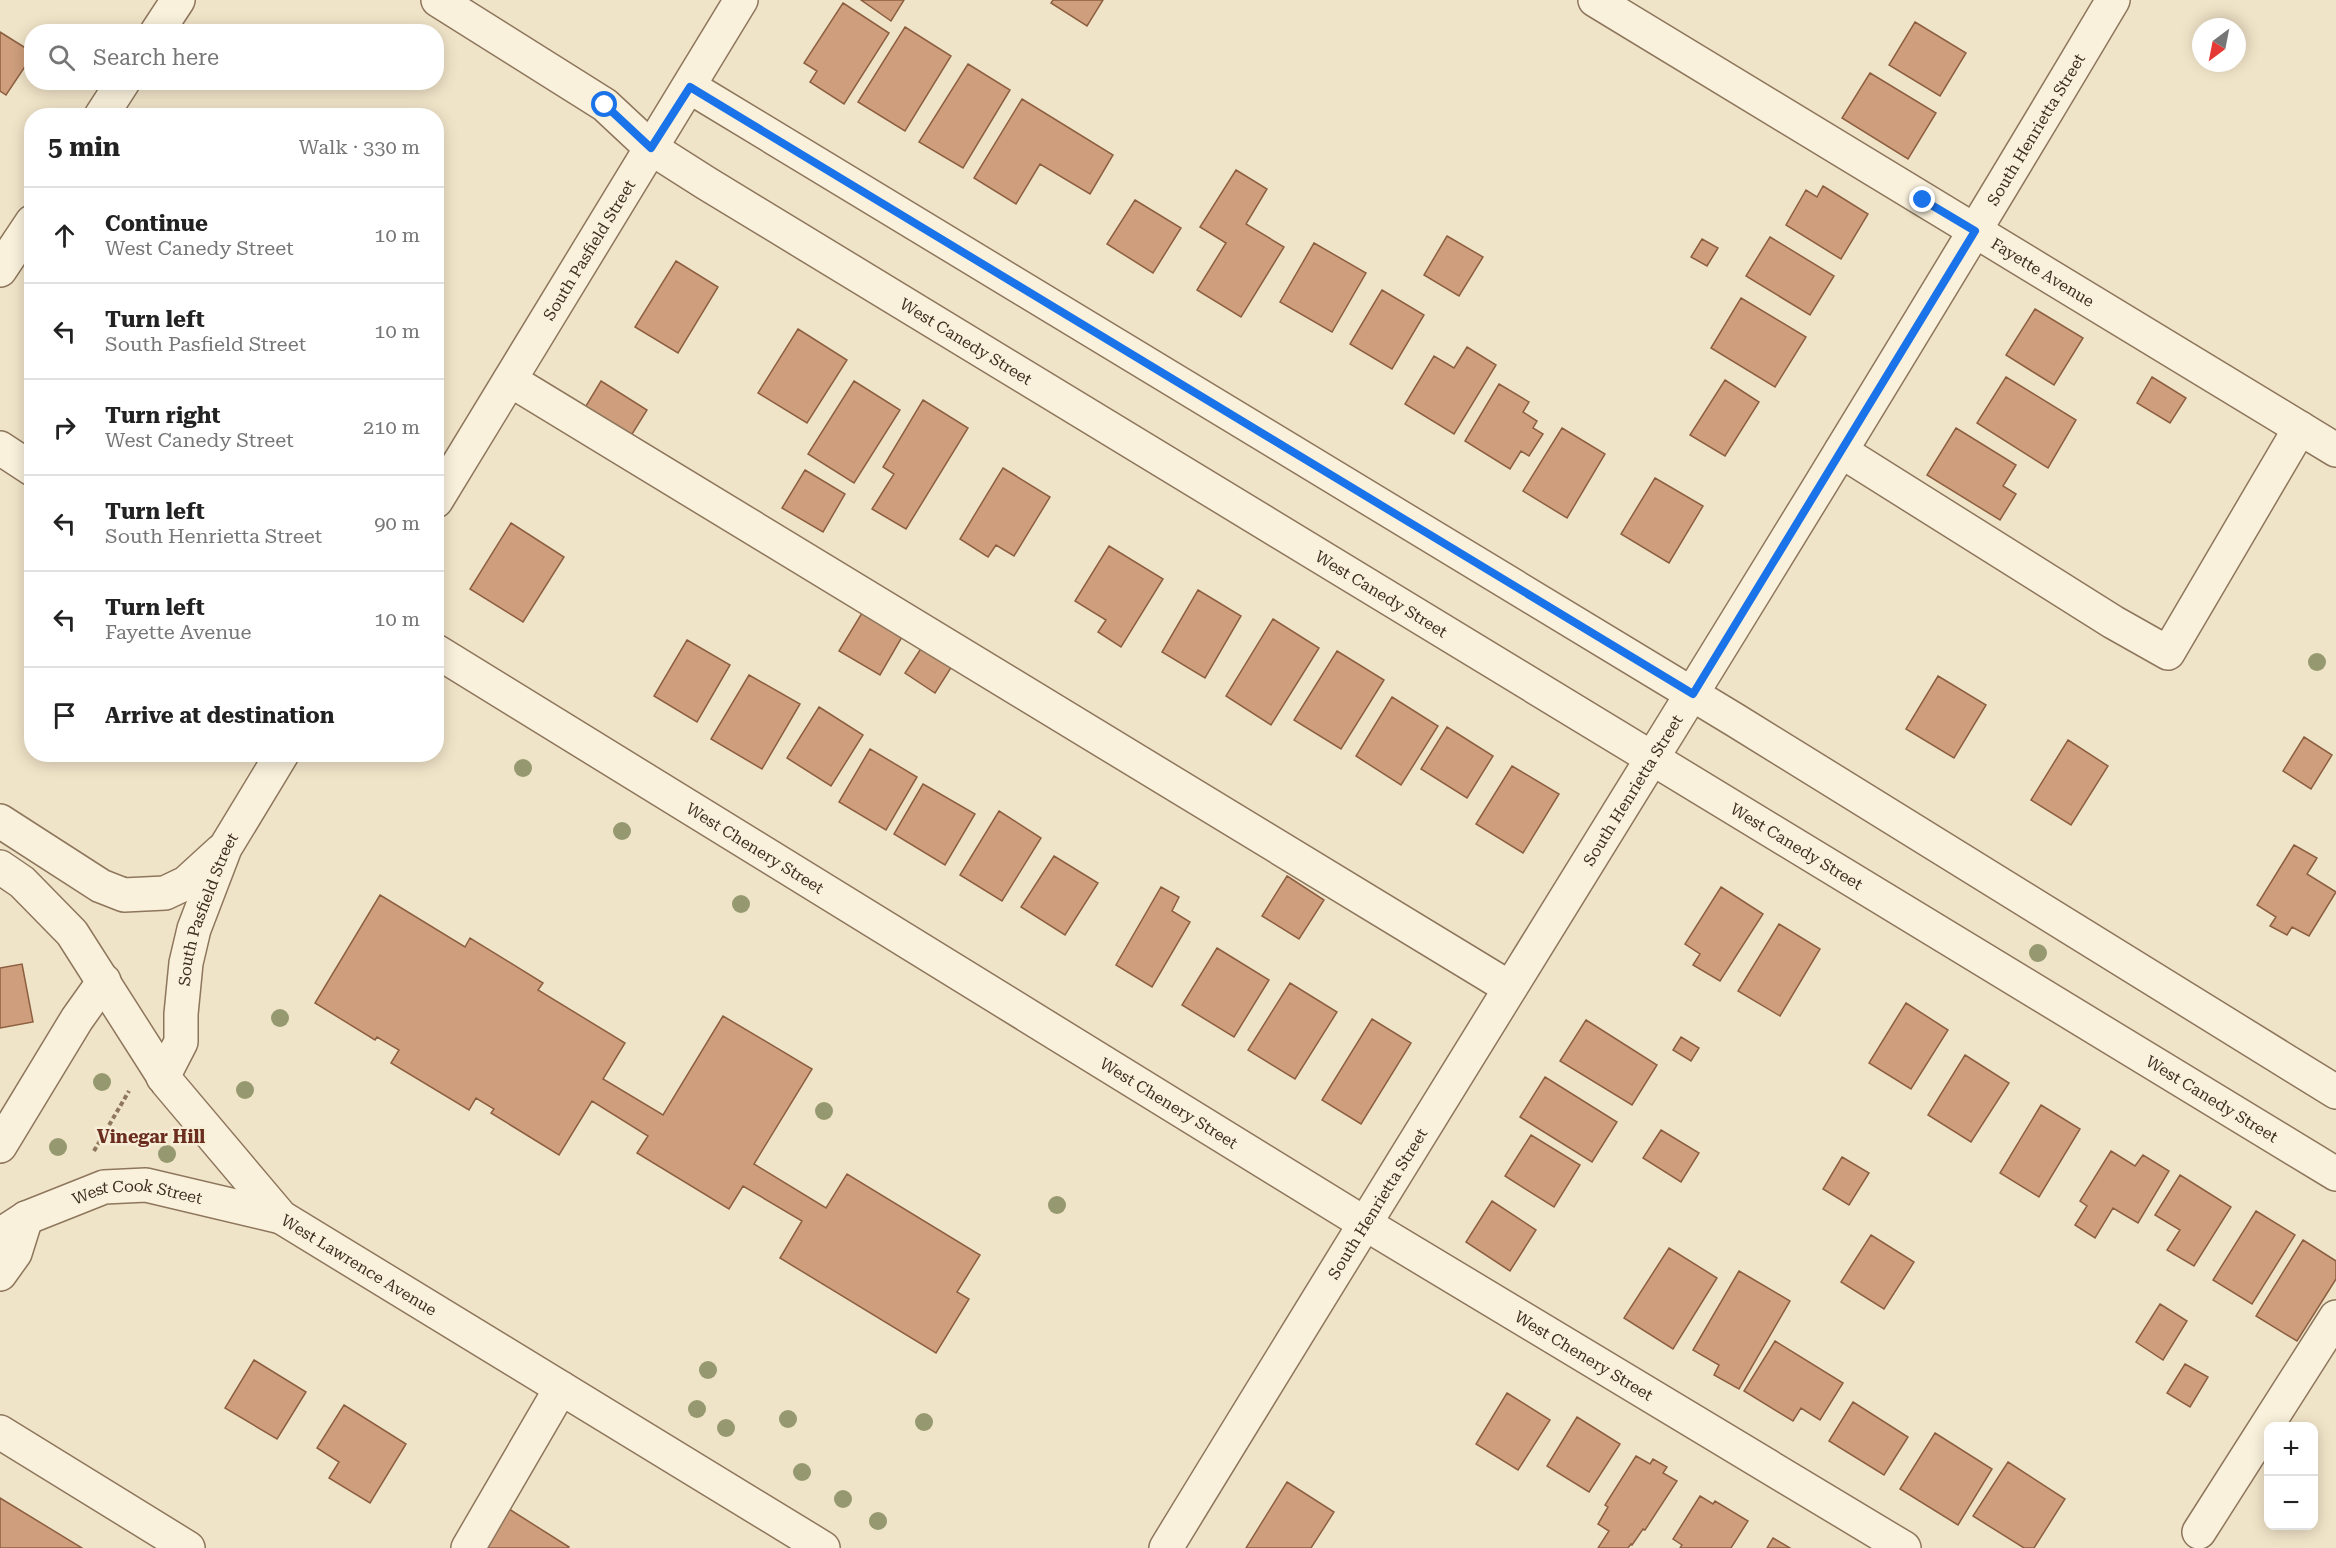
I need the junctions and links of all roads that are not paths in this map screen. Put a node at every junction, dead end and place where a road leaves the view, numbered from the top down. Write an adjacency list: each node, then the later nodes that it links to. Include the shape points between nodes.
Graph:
1 (178, 0): 6 (street)
2 (438, 0): 10 (street, West Canedy Street, via 605,105)
3 (741, 0): 7 (street, South Pasfield Street)
4 (1595, 0): 11 (street, Fayette Avenue)
5 (2112, 0): 11 (street, South Henrietta Street)
6 (162, 24)
7 (690, 87): 10 (street, South Pasfield Street); 22 (street)
8 (118, 90): 9 (street)
9 (106, 108)
10 (651, 148): 14 (street, South Pasfield Street); 23 (street, West Canedy Street)
11 (1975, 231): 15 (street, Fayette Avenue); 18 (street, South Henrietta Street)
12 (24, 234): 13 (street)
13 (0, 270)
14 (510, 380): 20 (street, South Pasfield Street); 29 (street)
15 (2300, 428): 17 (street, Fayette Avenue); 18 (street, via 2168,653)
16 (0, 448): 19 (street)
17 (2336, 450)
18 (1841, 451): 22 (street, South Henrietta Street)
19 (24, 464)
20 (444, 488)
21 (444, 656): 35 (street, West Chenery Street)
22 (1693, 694): 23 (street, South Henrietta Street); 31 (street)
23 (1653, 757): 29 (street, South Henrietta Street); 33 (street, West Canedy Street)
24 (277, 762): 26 (street, South Pasfield Street)
25 (0, 821): 26 (street, via 57,860 124,895 165,893 186,883)
26 (225, 848): 30 (street, South Pasfield Street, via 194,929 186,963 182,1042)
27 (0, 867): 28 (street, West Lawrence Avenue, via 22,882 72,933)
28 (104, 981): 30 (street, West Lawrence Avenue, via 133,1031); 32 (street, via 77,1018)
29 (1510, 988): 35 (street, South Henrietta Street)
30 (150, 1082): 34 (street, West Lawrence Avenue)
31 (2336, 1092)
32 (0, 1146)
33 (2336, 1174)
34 (281, 1217): 36 (street, West Cook Street, via 146,1185 104,1187); 39 (street, West Lawrence Avenue)
35 (1364, 1223): 45 (street, South Henrietta Street); 46 (street, West Chenery Street)
36 (13, 1226): 37 (street, via 15,1253)
37 (0, 1274)
38 (2336, 1317): 41 (street)
39 (561, 1388): 43 (street); 44 (street, West Lawrence Avenue)
40 (0, 1432): 42 (street)
41 (2199, 1532)
42 (188, 1548)
43 (468, 1548)
44 (823, 1548)
45 (1166, 1548)
46 (1904, 1548)

